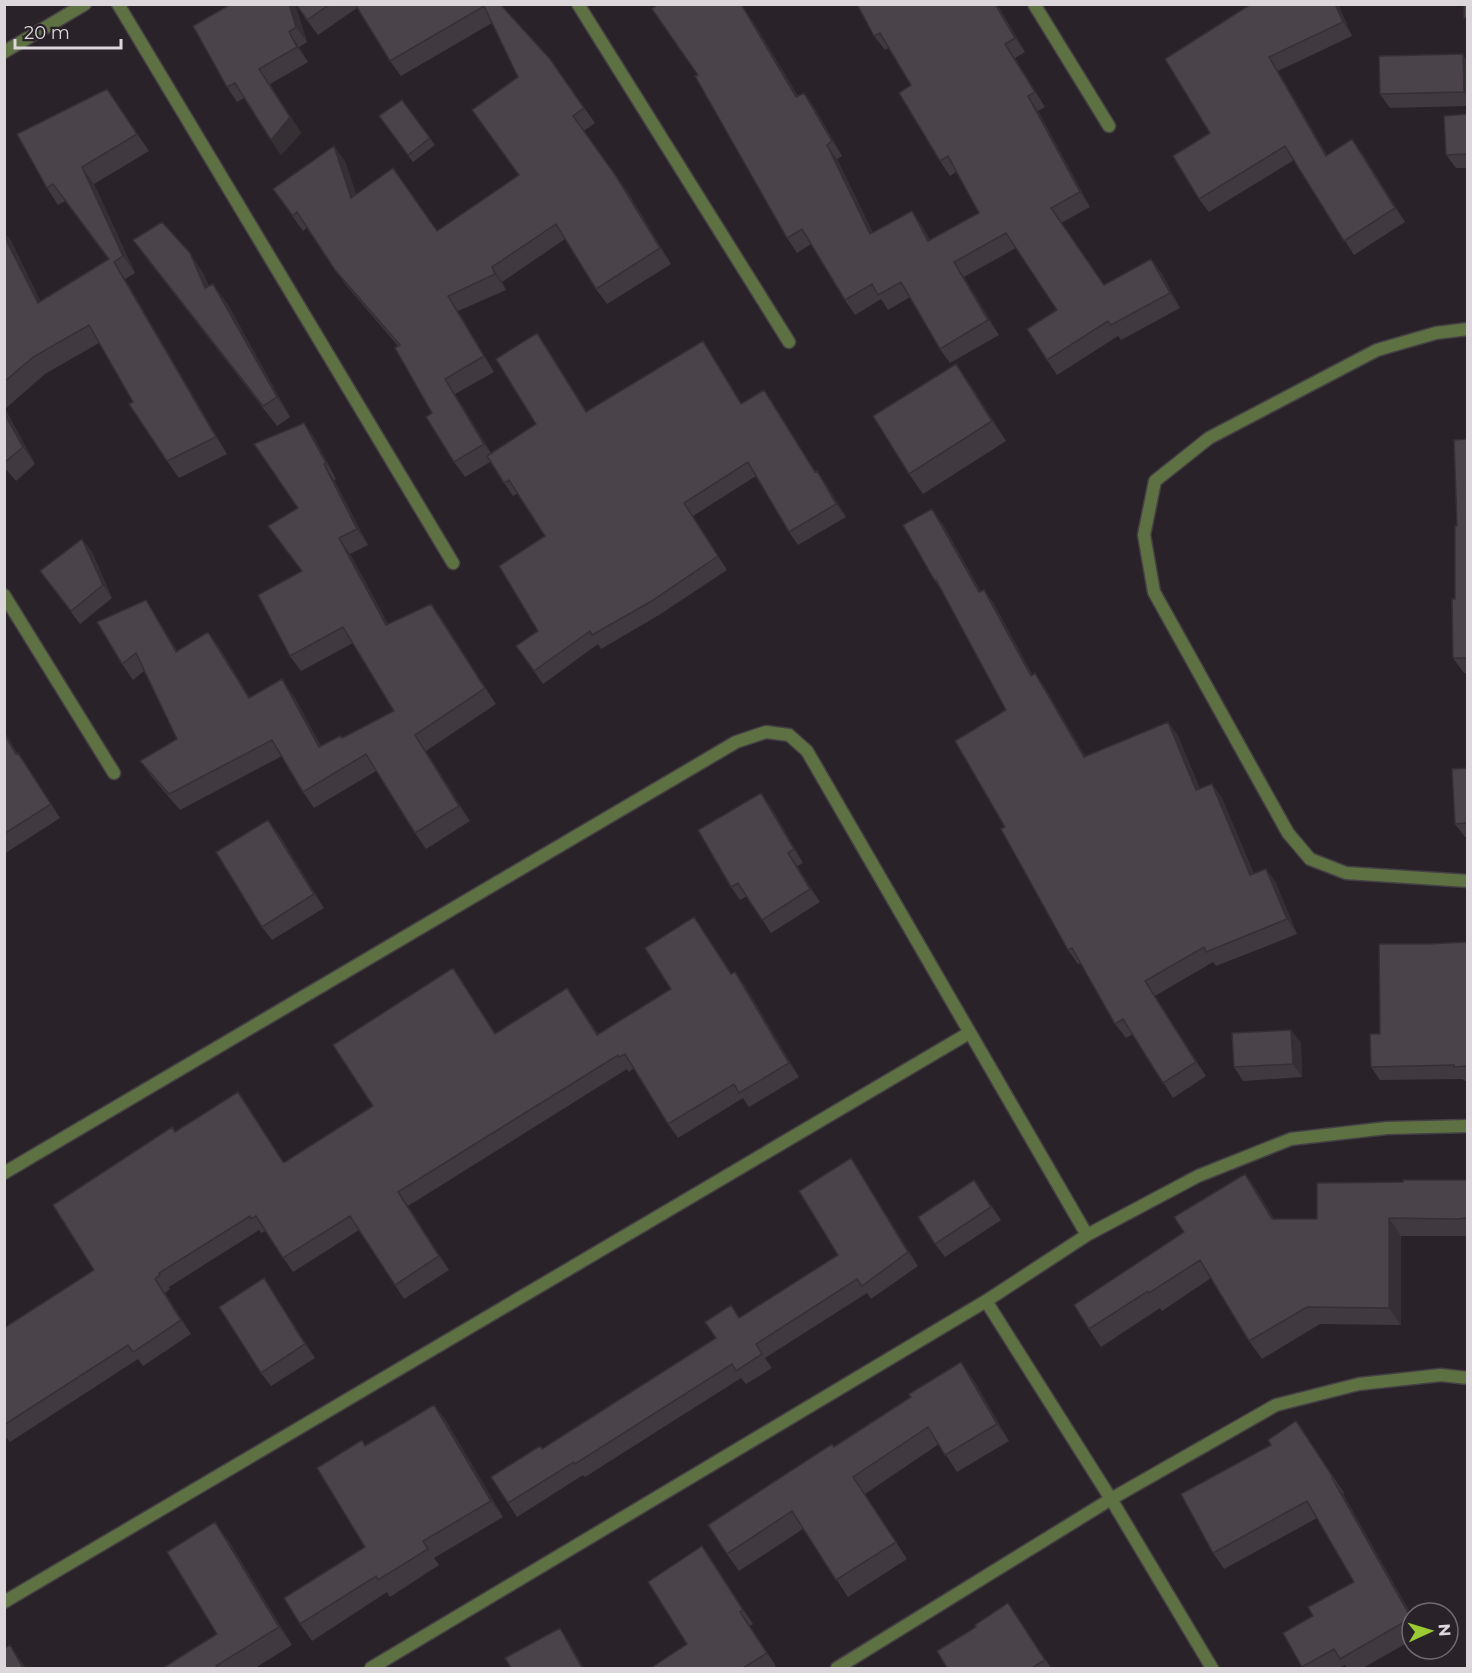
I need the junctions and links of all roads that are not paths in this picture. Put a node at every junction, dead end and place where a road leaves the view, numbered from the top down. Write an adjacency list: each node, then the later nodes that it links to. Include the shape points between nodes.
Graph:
1 (85, 4): 5 (street)
2 (118, 4): 9 (street)
3 (578, 4): 8 (street)
4 (1034, 4): 6 (street)
5 (4, 52)
6 (1108, 126)
7 (1467, 329): 12 (street, via 1436,333 1377,350 1209,438 1155,481 1144,535 1154,592 1288,833 1310,859 1346,873)
8 (789, 342)
9 (453, 563)
10 (4, 595): 11 (street)
11 (114, 773)
12 (1467, 881)
13 (969, 1033): 15 (street, via 807,751 789,735 766,732 736,742); 16 (street); 20 (street)
14 (1467, 1126): 16 (street, via 1386,1128 1291,1139 1198,1176)
15 (4, 1173)
16 (1087, 1235): 17 (street)
17 (986, 1301): 19 (street); 21 (street)
18 (1467, 1378): 19 (street, via 1440,1375 1359,1384 1276,1405)
19 (1111, 1499): 22 (street); 23 (street)
20 (4, 1602)
21 (370, 1668)
22 (837, 1668)
23 (1212, 1668)

